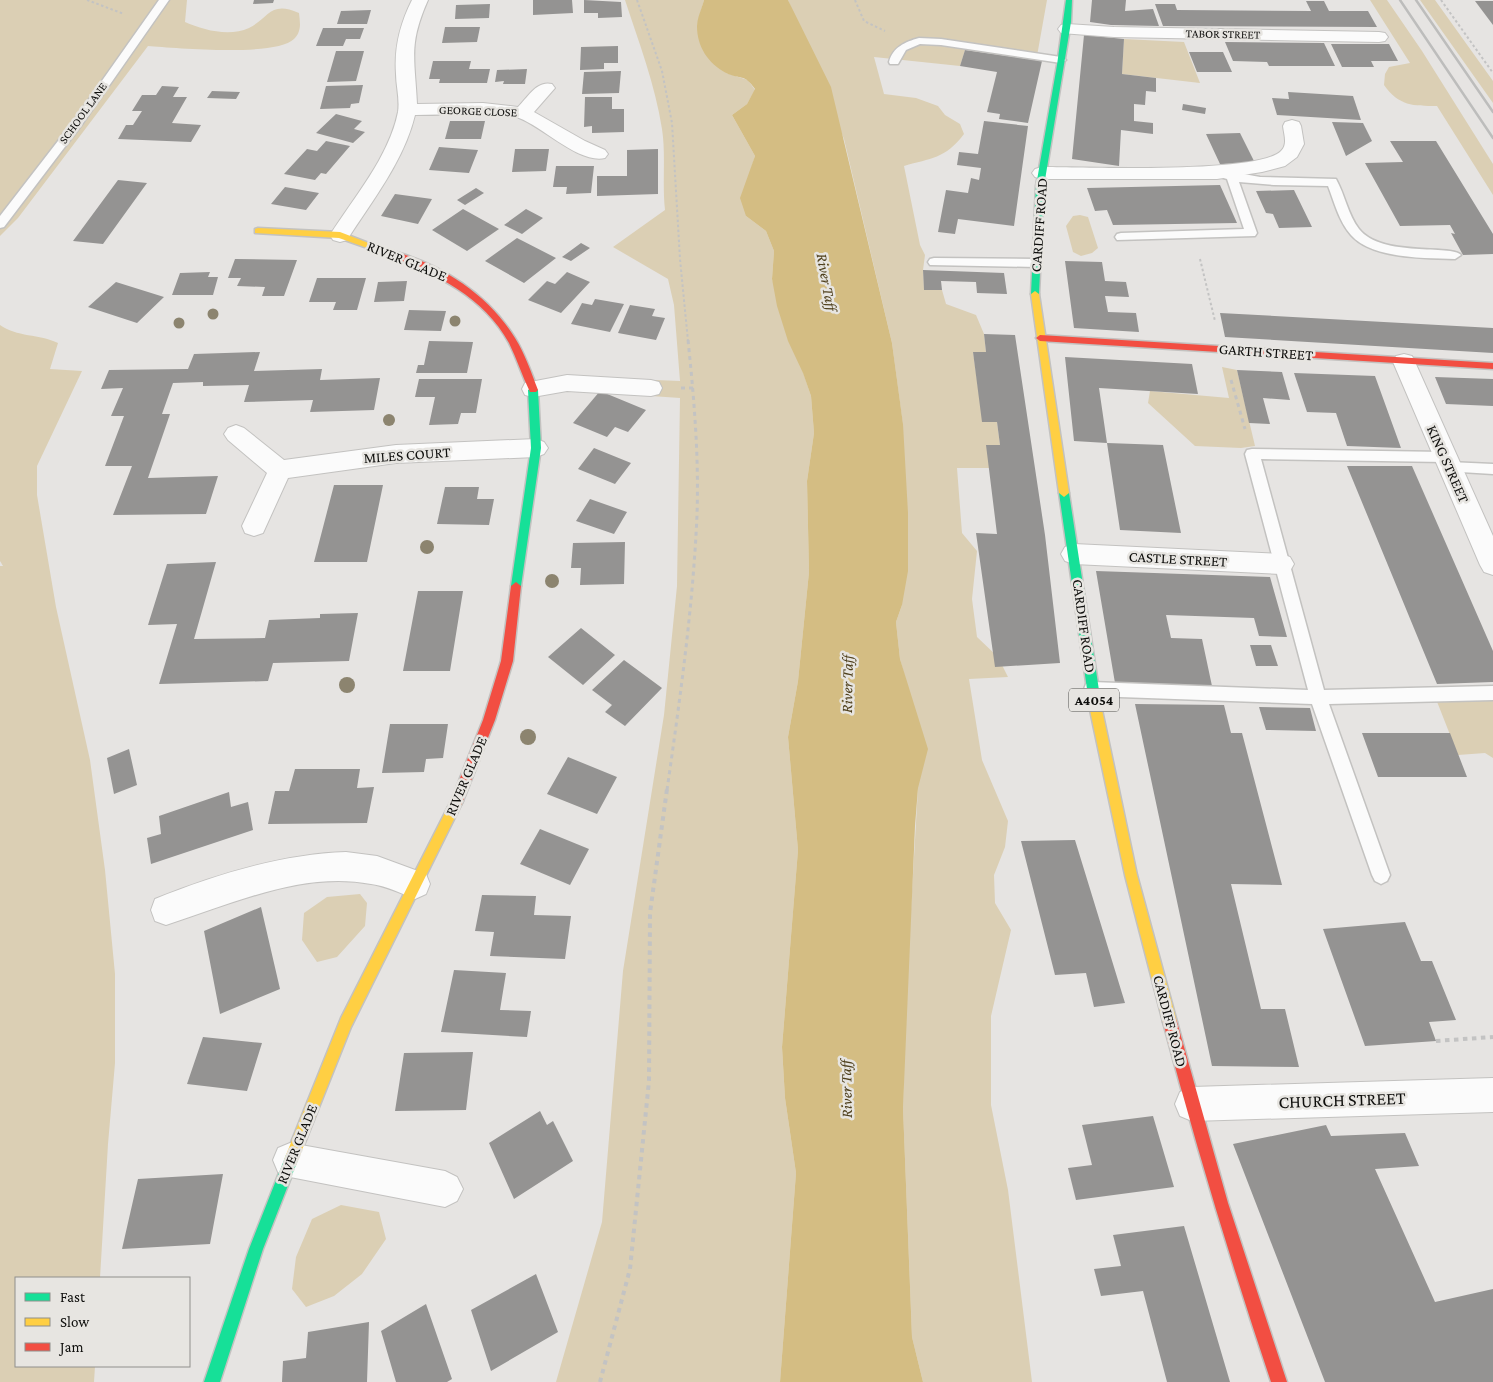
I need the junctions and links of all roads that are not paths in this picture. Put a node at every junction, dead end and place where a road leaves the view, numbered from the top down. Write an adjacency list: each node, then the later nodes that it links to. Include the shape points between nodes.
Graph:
1 (164, 0): 15 (lane, SCHOOL LANE, via 79,121)
2 (420, 0): 9 (street, via 403,45)
3 (1069, 0): 4 (street, CARDIFF ROAD / A4054)
4 (1067, 29): 5 (street, TABOR STREET); 6 (street, CARDIFF ROAD / A4054)
5 (1379, 37)
6 (1061, 60): 7 (lane, via 919,41 902,48); 13 (street, CARDIFF ROAD / A4054)
7 (894, 62)
8 (546, 88): 10 (street)
9 (408, 110): 10 (street, GEORGE CLOSE, via 483,109); 17 (street, via 392,152)
10 (523, 113): 12 (street, GEORGE CLOSE)
11 (1292, 126): 14 (street, via 1295,144 1287,157 1271,163 1229,169)
12 (598, 154)
13 (1042, 173): 14 (street); 21 (street, CARDIFF ROAD / A4054)
14 (1225, 175): 18 (lane, via 1251,232); 19 (lane, via 1280,182 1332,182 1355,232 1365,240 1399,251)
15 (0, 224)
16 (258, 231): 17 (street, RIVER GLADE)
17 (340, 235): 26 (street, RIVER GLADE, via 426,266 455,281 479,299 521,354)
18 (1121, 237)
19 (1455, 255)
20 (934, 262): 21 (lane)
21 (1036, 263): 22 (street, CARDIFF ROAD / A4054, via 1035,294)
22 (1040, 338): 23 (street, GARTH STREET); 33 (street, CARDIFF ROAD / A4054)
23 (1404, 362): 24 (street, GARTH STREET); 29 (street, KING STREET)
24 (1493, 366)
25 (651, 388): 26 (street, via 566,383)
26 (533, 389): 28 (street, RIVER GLADE)
27 (236, 434): 31 (street)
28 (536, 448): 31 (street, MILES COURT, via 396,454); 40 (street, RIVER GLADE, via 507,661 490,720 456,803)
29 (1447, 462): 30 (lane); 34 (lane, via 1252,454); 35 (street, KING STREET)
30 (1493, 469)
31 (280, 470): 32 (street)
32 (254, 526)
33 (1074, 554): 34 (street, CASTLE STREET); 36 (street, CARDIFF ROAD / A4054)
34 (1281, 564): 38 (lane)
35 (1493, 565)
36 (1092, 689): 38 (lane); 43 (street, CARDIFF ROAD / A4054, via 1132,875)
37 (1493, 693): 38 (lane)
38 (1318, 697): 39 (lane)
39 (1381, 875)
40 (415, 884): 41 (street, via 372,869 342,866 308,868); 44 (street, RIVER GLADE, via 346,1023)
41 (166, 910)
42 (1493, 1095): 43 (street, CHURCH STREET)
43 (1192, 1104): 47 (street, CARDIFF ROAD / A4054)
44 (290, 1160): 45 (street); 46 (street, RIVER GLADE, via 256,1249)
45 (445, 1189)
46 (212, 1382)
47 (1279, 1382)

